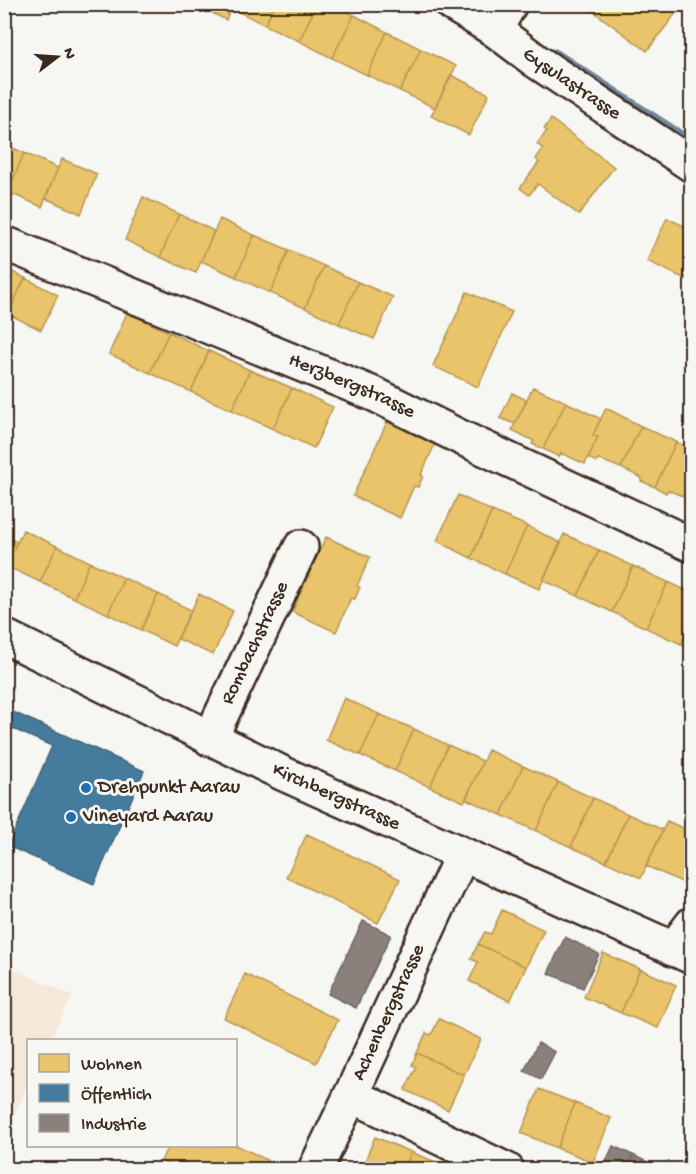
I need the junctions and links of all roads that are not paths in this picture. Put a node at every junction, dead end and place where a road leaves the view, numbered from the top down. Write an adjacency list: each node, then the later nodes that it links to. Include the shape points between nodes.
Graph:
1 (452, 4): 2 (street, Gysulastrasse)
2 (502, 17): 3 (street, Gysulastrasse, via 536,61)
3 (692, 165)
4 (4, 243): 5 (street, Herzbergstrasse, via 376,395)
5 (692, 545)
6 (301, 547): 8 (street, Rombachstrasse)
7 (4, 636): 8 (street, Kirchbergstrasse)
8 (210, 739): 9 (street, Kirchbergstrasse)
9 (462, 855): 10 (street, Kirchbergstrasse); 11 (street, Achenbergstrasse)
10 (685, 944)
11 (351, 1095): 12 (street, Achenbergstrasse); 13 (street)
12 (315, 1170)
13 (507, 1170)

